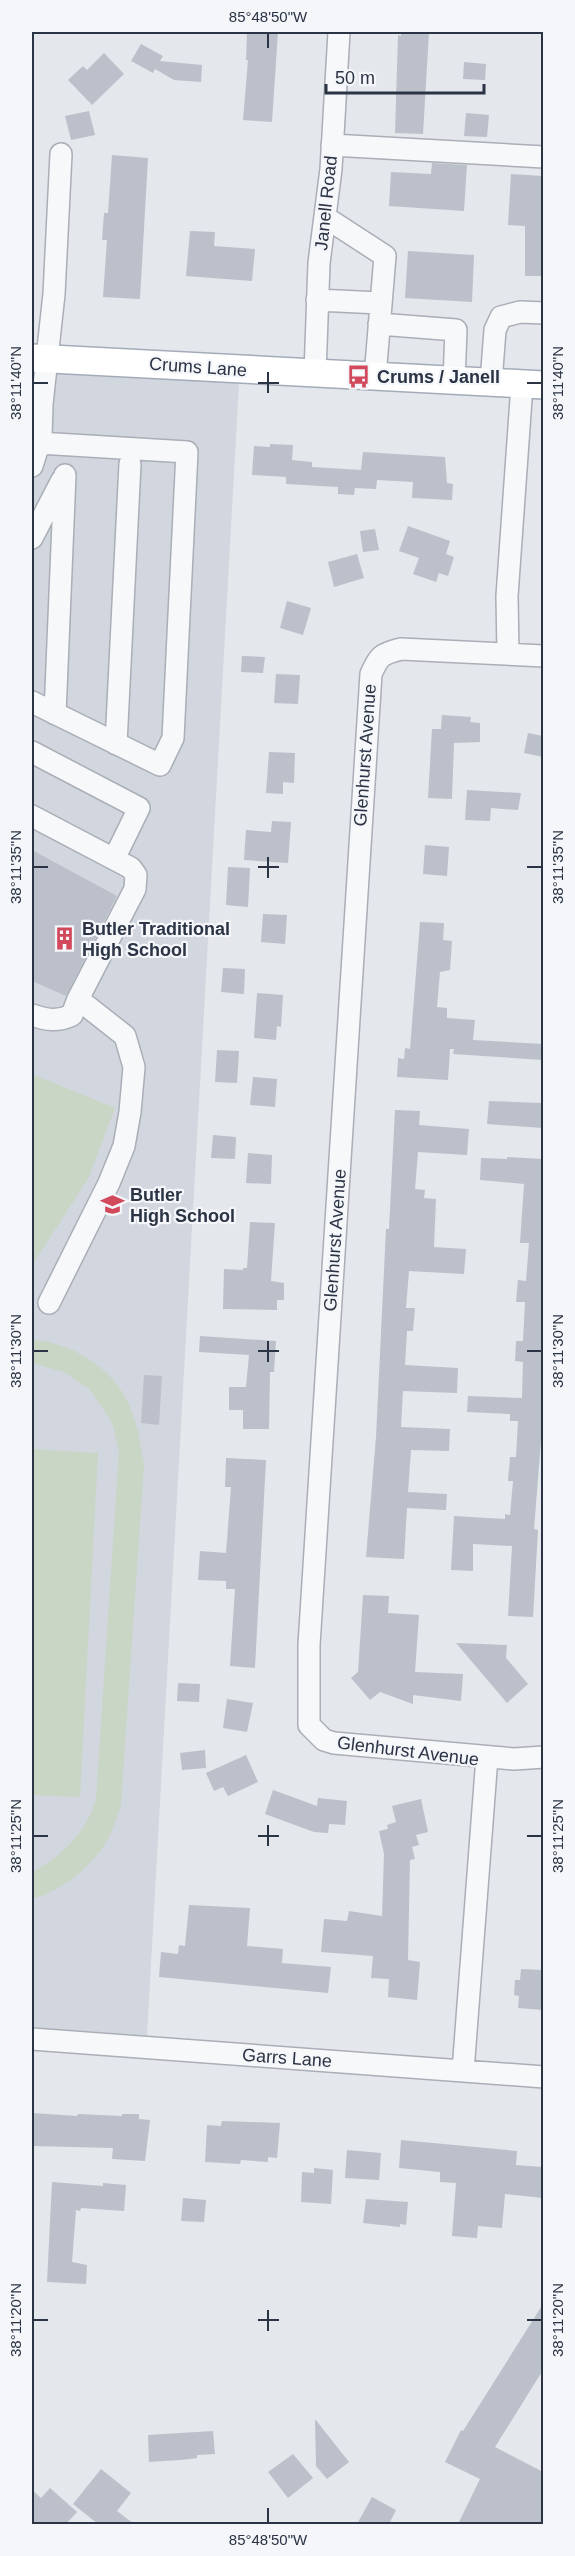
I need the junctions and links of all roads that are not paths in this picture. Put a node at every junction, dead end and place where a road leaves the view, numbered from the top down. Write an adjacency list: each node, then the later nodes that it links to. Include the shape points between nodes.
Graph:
1 (339, 32): 2 (street, Janell Road)
2 (332, 146): 4 (street); 5 (street, Janell Road)
3 (61, 154): 9 (street)
4 (543, 157)
5 (325, 217): 6 (street, Janell Road); 8 (street, via 385,256)
6 (317, 300): 8 (street); 10 (street, Janell Road)
7 (543, 313): 13 (street, via 520,312 501,317 495,330)
8 (379, 314): 11 (street); 12 (street, via 456,330)
9 (40, 359): 10 (main road, Crums Lane); 15 (street)
10 (315, 374): 11 (main road, Crums Lane)
11 (375, 377): 12 (main road, Crums Lane)
12 (454, 381): 13 (main road, Crums Lane)
13 (491, 382): 14 (main road, Crums Lane)
14 (533, 385): 19 (street, via 507,596)
15 (39, 443): 17 (street); 23 (street, via 187,452 173,738 160,765)
16 (130, 464): 23 (street)
17 (32, 466)
18 (32, 538): 22 (street, via 65,475)
19 (508, 654): 20 (street, Glenhurst Avenue); 30 (street, Glenhurst Avenue, via 401,649 385,652 371,674 309,1645 309,1725 324,1740)
20 (543, 656)
21 (32, 702): 22 (street)
22 (55, 714): 23 (street)
23 (116, 744)
24 (32, 752): 26 (street, via 139,808)
25 (32, 816): 26 (street)
26 (114, 859): 27 (street, via 136,875 135,889)
27 (78, 999): 28 (street, via 72,1015 63,1020); 29 (street, via 124,1036 134,1067 130,1112 124,1146 109,1183)
28 (32, 1015)
29 (49, 1303)
30 (487, 1756): 31 (street); 33 (street, Glenhurst Avenue)
31 (543, 1757)
32 (32, 2039): 33 (street, Garrs Lane)
33 (463, 2071): 34 (street, Garrs Lane)
34 (543, 2077)

